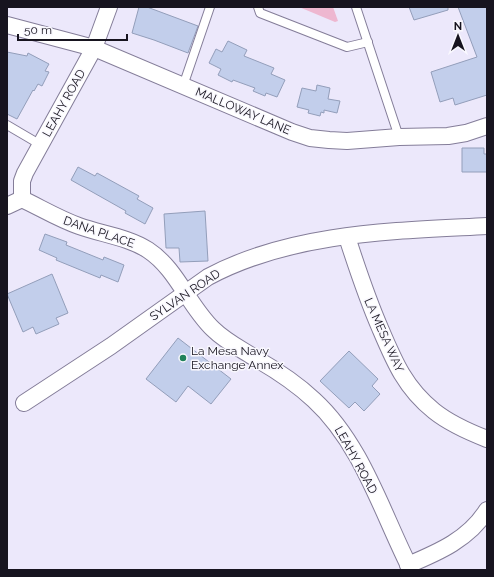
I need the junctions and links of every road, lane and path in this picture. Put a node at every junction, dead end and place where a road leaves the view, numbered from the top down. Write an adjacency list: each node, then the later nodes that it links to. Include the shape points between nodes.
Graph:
1 (109, 7): 7 (street, LEAHY ROAD)
2 (210, 7): 8 (lane)
3 (258, 7): 6 (lane, via 260,12 347,47)
4 (356, 7): 6 (lane)
5 (7, 25): 7 (street, MALLOWAY LANE)
6 (368, 42): 11 (lane)
7 (94, 48): 8 (street, MALLOWAY LANE); 12 (street, LEAHY ROAD)
8 (183, 86): 11 (street, MALLOWAY LANE, via 310,138 347,141)
9 (7, 125): 12 (lane)
10 (487, 126): 11 (street, MALLOWAY LANE, via 448,136)
11 (399, 137)
12 (41, 145): 13 (street, LEAHY ROAD, via 22,181)
13 (22, 199): 14 (street); 17 (street, DANA PLACE, via 64,221 135,243 169,270)
14 (7, 206)
15 (487, 226): 16 (street, SYLVAN ROAD)
16 (347, 237): 17 (street, SYLVAN ROAD, via 263,253 225,268); 19 (street, LA MESA WAY, via 370,305 396,365 407,383 434,411)
17 (185, 293): 18 (street, SYLVAN ROAD, via 111,346); 21 (street, LEAHY ROAD, via 213,330 296,384 332,419 356,455)
18 (24, 403)
19 (487, 440)
20 (487, 510): 21 (street, via 478,524 464,536)
21 (410, 567)

